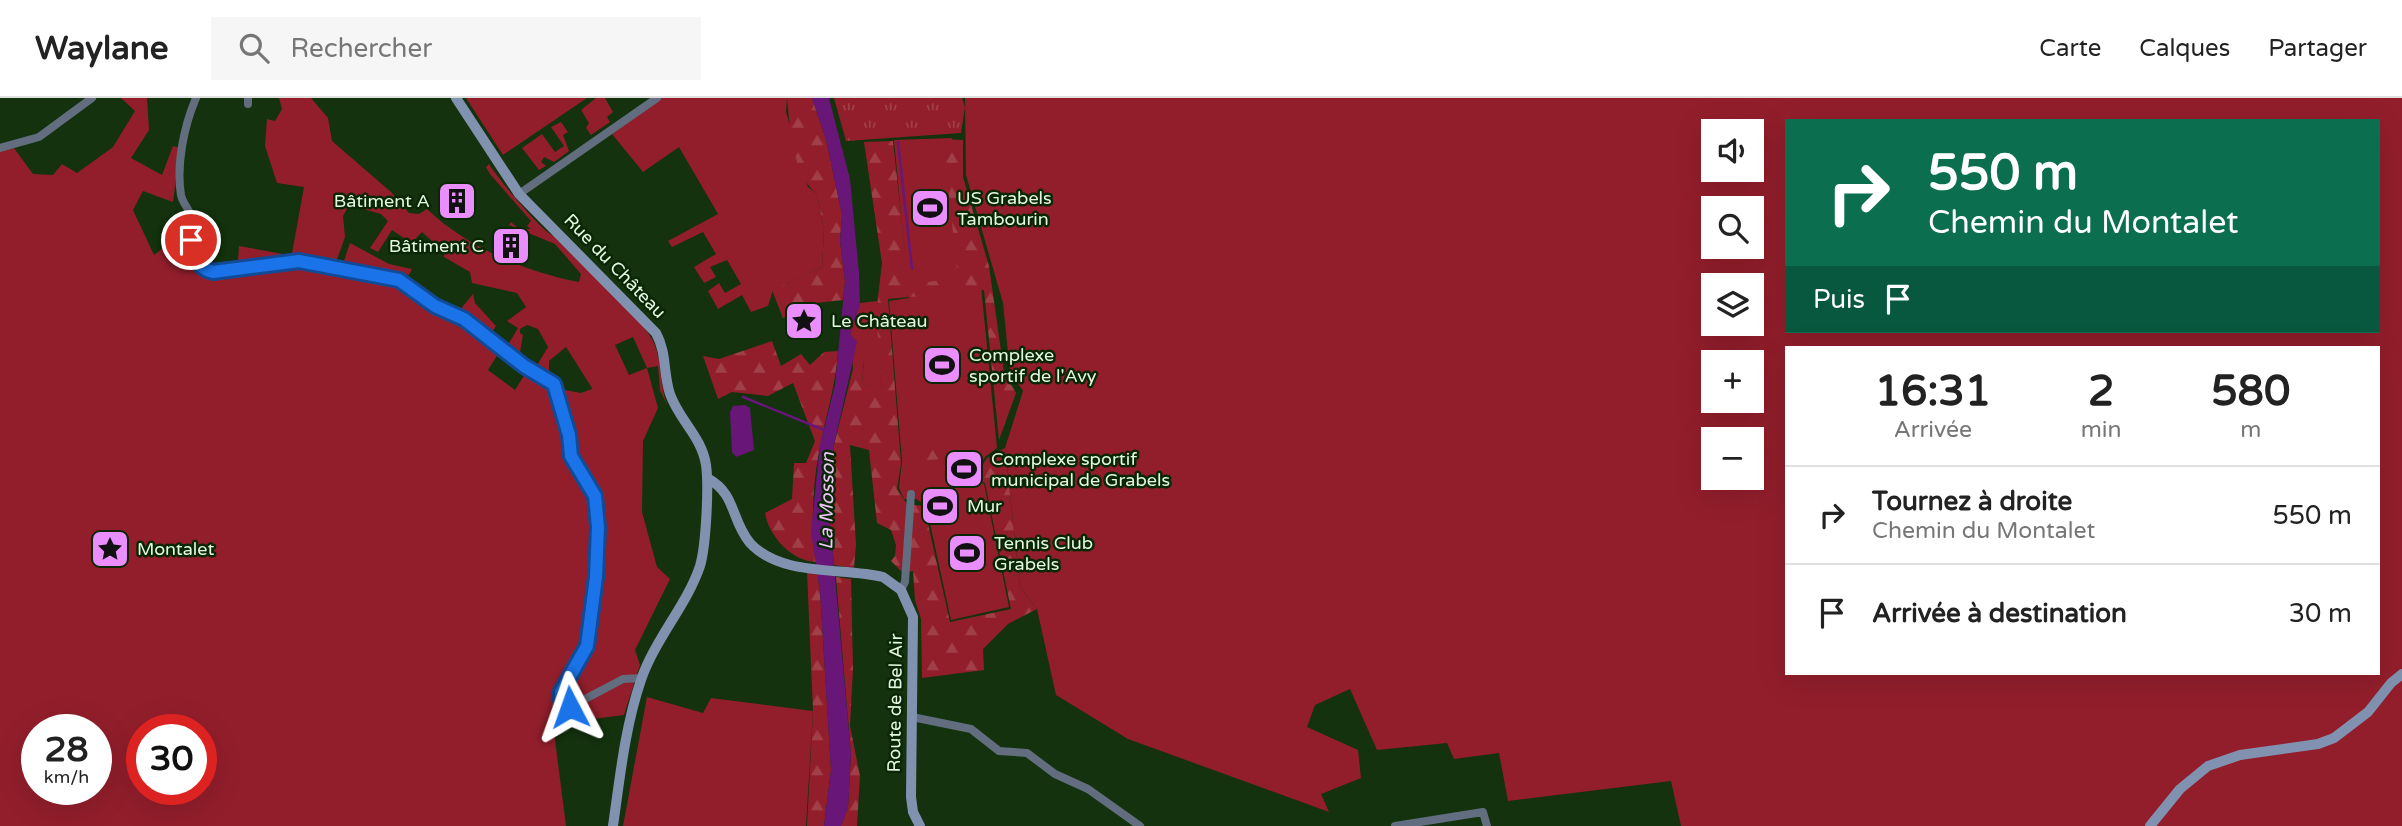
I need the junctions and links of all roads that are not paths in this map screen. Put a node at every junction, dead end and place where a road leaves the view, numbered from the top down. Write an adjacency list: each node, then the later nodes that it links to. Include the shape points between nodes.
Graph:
1 (92, 98): 5 (street, via 39,136)
2 (195, 98): 11 (street, via 186,125 181,195 192,218 192,249 205,270 240,271 299,261 399,280 435,306 464,319 554,384 571,456 595,496 598,527 587,646 561,700 570,707 623,679)
3 (456, 98): 6 (street, Rue du Château)
4 (656, 98): 6 (street)
5 (0, 148)
6 (519, 194): 7 (street, Rue du Château, via 656,333 670,395 698,439)
7 (707, 478): 9 (street, via 724,489 739,528 769,557 798,566 868,573); 11 (street, via 699,567)
8 (911, 494): 9 (street, via 907,559)
9 (898, 587): 12 (street, Route de Bel Air, via 910,608 915,632)
10 (2402, 674): 18 (street, via 2368,712 2334,738 2240,755 2208,766 2180,789)
11 (642, 678): 13 (street, via 629,723)
12 (912, 717): 14 (street, Route de Bel Air, via 913,812); 15 (street, via 971,729 999,751 1027,753)
13 (612, 826)
14 (920, 826)
15 (1140, 826)
16 (1395, 826): 17 (street, via 1483,812)
17 (1487, 826)
18 (2150, 826)

